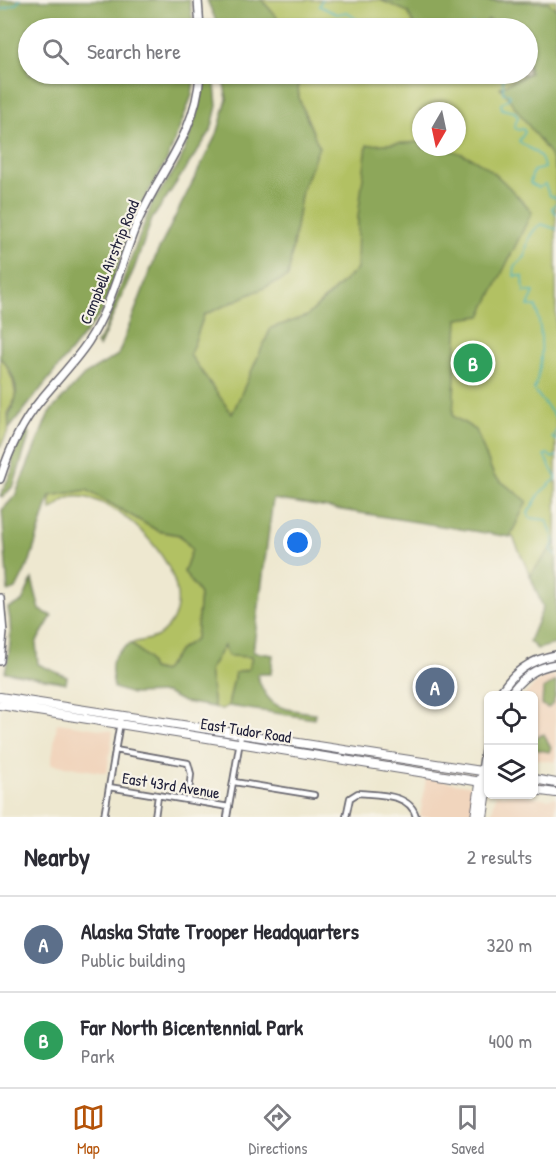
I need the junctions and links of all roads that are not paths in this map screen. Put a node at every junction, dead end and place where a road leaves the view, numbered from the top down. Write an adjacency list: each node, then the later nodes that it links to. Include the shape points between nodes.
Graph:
1 (198, 0): 2 (street)
2 (199, 18)
3 (198, 84): 4 (street, Campbell Airstrip Road, via 188,130 143,211 104,315 84,348 24,423)
4 (0, 479)
5 (0, 598): 7 (street)
6 (556, 655): 9 (street, via 532,661 508,680)
7 (0, 661)
8 (556, 664): 10 (street, via 536,670)
9 (501, 691)
10 (513, 691)
11 (0, 697): 13 (main road, East Tudor Road)
12 (0, 705): 13 (main road, East Tudor Road)
13 (121, 720): 14 (main road, East Tudor Road); 15 (street)
14 (240, 739): 16 (main road, East Tudor Road); 18 (street); 19 (main road, East Tudor Road)
15 (115, 750): 21 (street); 28 (street, via 188,763)
16 (484, 771)
17 (538, 780): 20 (main road)
18 (234, 782): 25 (street); 29 (street)
19 (484, 783)
20 (556, 783)
21 (109, 787): 26 (street, East 43rd Avenue); 30 (street)
22 (484, 789): 35 (main road)
23 (538, 791): 24 (main road)
24 (556, 793)
25 (314, 795)
26 (158, 796): 28 (street, East 43rd Avenue); 31 (street)
27 (485, 799): 36 (main road)
28 (188, 800): 29 (street, East 43rd Avenue)
29 (229, 807): 32 (street)
30 (104, 817)
31 (155, 817)
32 (227, 817)
33 (346, 817): 34 (street, via 349,799 356,793 402,800 412,807)
34 (416, 817)
35 (475, 817)
36 (483, 817)

